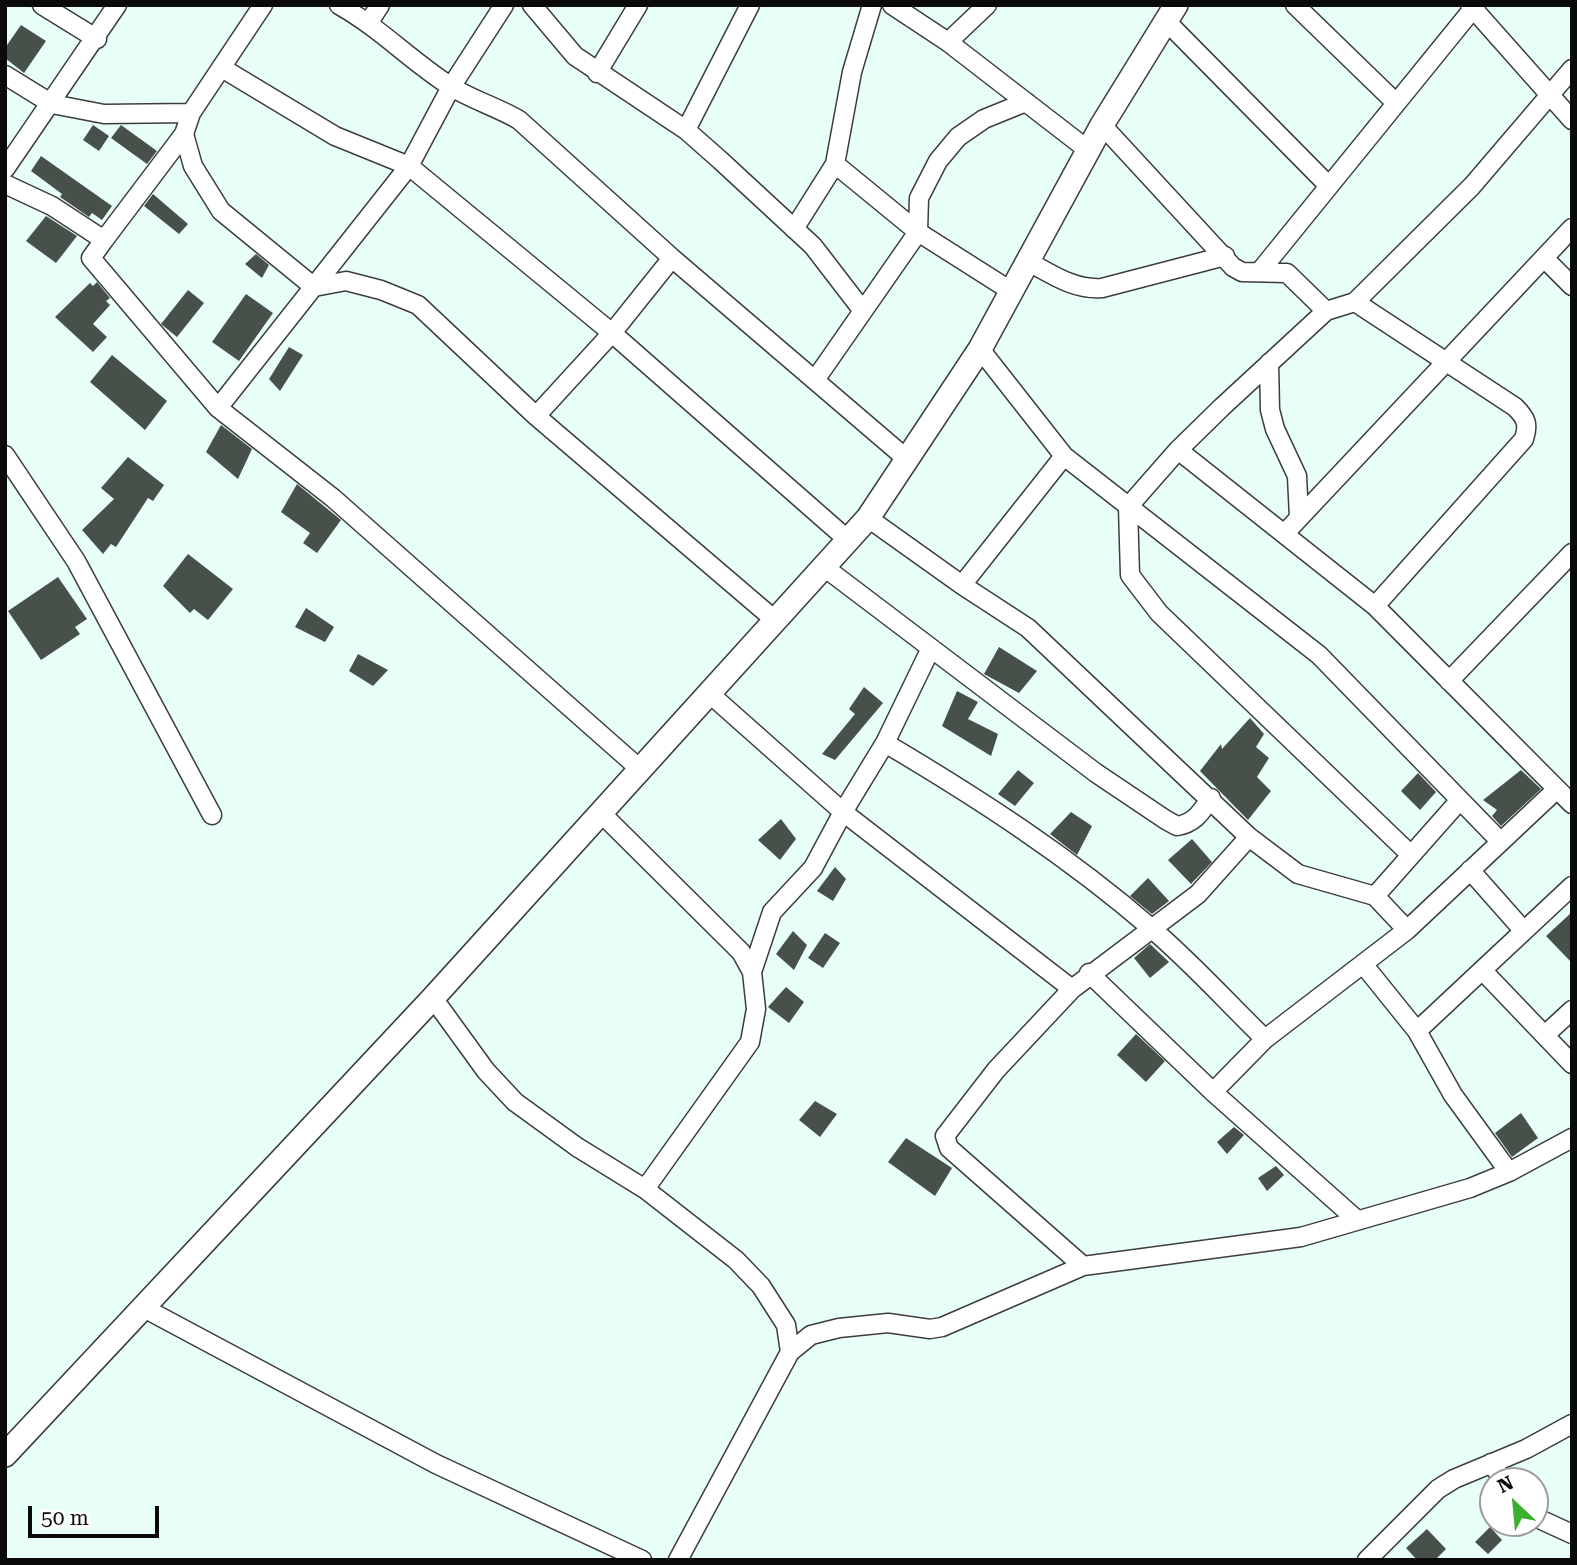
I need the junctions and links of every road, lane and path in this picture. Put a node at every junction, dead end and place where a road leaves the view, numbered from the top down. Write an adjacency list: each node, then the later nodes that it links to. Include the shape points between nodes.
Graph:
1 (42, 5): 17 (street)
2 (117, 5): 17 (street)
3 (263, 5): 19 (street)
4 (339, 5): 16 (street)
5 (380, 5): 16 (street)
6 (504, 5): 23 (street)
7 (532, 5): 21 (street, via 575,56)
8 (638, 5): 21 (street)
9 (750, 5): 31 (street)
10 (872, 5): 34 (street, via 852,72)
11 (892, 5): 18 (street)
12 (987, 5): 18 (street)
13 (1296, 5): 26 (street)
14 (1473, 6): 24 (street); 26 (street)
15 (1170, 12): 30 (street); 38 (street)
16 (369, 22): 23 (street)
17 (97, 38): 27 (street)
18 (948, 42): 25 (street)
19 (222, 68): 28 (street); 35 (street, via 335,136)
20 (1572, 69): 24 (street)
21 (597, 73): 31 (street)
22 (5, 75): 27 (street)
23 (451, 87): 35 (street); 44 (street, via 519,120)
24 (1549, 96): 29 (street); 51 (street, via 1472,186)
25 (1026, 102): 33 (street); 41 (street, via 984,119 958,137 938,161 919,198)
26 (1395, 102): 38 (street)
27 (52, 104): 28 (street, via 104,114); 36 (street)
28 (191, 113): 32 (street)
29 (1572, 120)
30 (1102, 125): 33 (street); 43 (street)
31 (686, 130): 40 (street)
32 (184, 134): 42 (street); 49 (street, via 193,166 221,211)
33 (1088, 150): 46 (street)
34 (835, 164): 40 (street); 41 (street)
35 (409, 166): 49 (street); 54 (street)
36 (5, 169)
37 (5, 184): 42 (street, via 52,206)
38 (1328, 185): 47 (street)
39 (1572, 228): 45 (street)
40 (794, 229): 53 (street, via 813,246)
41 (918, 232): 50 (street); 53 (street)
42 (104, 240): 59 (street, via 91,258)
43 (1225, 256): 46 (street, via 1087,289); 47 (street, via 1242,272)
44 (672, 258): 54 (street); 58 (street)
45 (1544, 258): 48 (street); 56 (street)
46 (1027, 261): 50 (street)
47 (1261, 270): 52 (street, via 1287,273)
48 (1572, 286)
49 (314, 287): 59 (street); 60 (street, via 346,281 418,305)
50 (1011, 291): 55 (street)
51 (1355, 302): 52 (street); 56 (street)
52 (1326, 310): 57 (street)
53 (863, 311): 58 (street)
54 (612, 333): 60 (street); 69 (street)
55 (980, 349): 63 (street); 64 (street)
56 (1446, 361): 66 (street); 73 (street, via 1515,407 1528,427 1524,439)
57 (1269, 363): 61 (street); 66 (street, via 1270,410 1297,476)
58 (815, 380): 64 (street)
59 (218, 408): 79 (street, via 332,498)
60 (536, 416): 74 (street)
61 (1178, 450): 65 (street); 68 (street)
62 (5, 455): 86 (street, via 76,561)
63 (1064, 456): 65 (street); 72 (street)
64 (908, 460): 67 (street)
65 (1128, 507): 82 (street, via 1319,655); 89 (street, via 1130,575 1159,613)
66 (1299, 517): 68 (street)
67 (868, 518): 69 (street); 72 (street)
68 (1285, 533): 73 (street)
69 (848, 540): 71 (street)
70 (1572, 553): 76 (street)
71 (824, 567): 74 (street); 75 (street)
72 (962, 586): 81 (street, via 1028,628)
73 (1375, 606): 76 (street)
74 (776, 621): 77 (street)
75 (931, 648): 78 (street); 81 (street, via 1096,773 1177,827 1198,817)
76 (1448, 681): 80 (street)
77 (710, 694): 79 (street); 84 (street)
78 (886, 743): 84 (street); 93 (street, via 975,797)
79 (641, 770): 85 (street)
80 (1557, 789): 83 (street); 88 (street)
81 (1211, 798): 87 (street)
82 (1460, 800): 88 (street); 89 (street)
83 (1572, 804)
84 (843, 812): 98 (street, via 813,868 772,912); 100 (street)
85 (601, 813): 98 (street, via 741,952); 101 (street)
86 (212, 815)
87 (1249, 837): 92 (street, via 1298,874); 93 (street, via 1198,894)
88 (1500, 841): 90 (street)
89 (1411, 855): 92 (street)
90 (1469, 870): 94 (street); 95 (street)
91 (1572, 886): 95 (street)
92 (1375, 896): 94 (street)
93 (1152, 928): 99 (street); 105 (street)
94 (1407, 930): 96 (street)
95 (1523, 930): 97 (street)
96 (1363, 964): 103 (street); 105 (street)
97 (1483, 971): 103 (street); 104 (street)
98 (752, 972): 110 (street, via 757,1009 750,1042)
99 (1089, 974): 100 (street); 107 (street)
100 (1072, 989): 112 (street, via 996,1070 944,1140 1006,1201)
101 (433, 998): 110 (street, via 486,1071 515,1102); 113 (street)
102 (1572, 1010): 104 (street)
103 (1417, 1031): 109 (street, via 1453,1095)
104 (1546, 1034): 106 (street)
105 (1265, 1039): 107 (street)
106 (1572, 1064)
107 (1213, 1092): 111 (street)
108 (1572, 1138): 109 (street)
109 (1508, 1172): 111 (street, via 1470,1188)
110 (645, 1189): 114 (street, via 736,1260 761,1286)
111 (1357, 1220): 112 (street, via 1289,1239)
112 (1083, 1266): 115 (street, via 942,1327 866,1324)
113 (142, 1307): 118 (street); 123 (street, via 436,1464)
114 (786, 1325): 115 (street); 116 (street)
115 (811, 1335): 116 (street)
116 (790, 1352): 124 (street)
117 (1572, 1424): 119 (street)
118 (5, 1455)
119 (1491, 1464): 120 (street); 125 (street, via 1438,1489)
120 (1493, 1467)
121 (1549, 1523): 122 (street)
122 (1572, 1534)
123 (642, 1560)
124 (678, 1560)
125 (1367, 1560)

